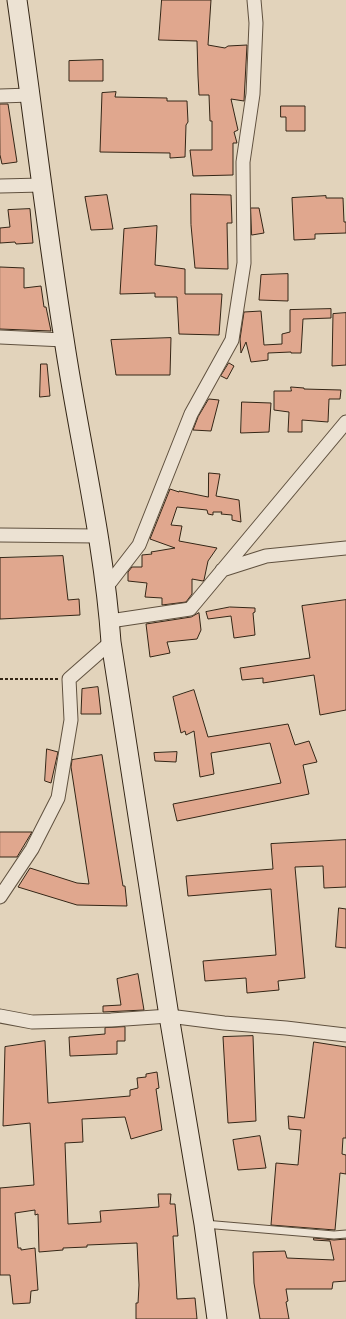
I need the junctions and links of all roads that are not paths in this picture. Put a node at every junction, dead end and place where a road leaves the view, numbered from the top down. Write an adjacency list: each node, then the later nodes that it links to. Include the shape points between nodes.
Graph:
1 (17, 0): 3 (main road)
2 (254, 0): 14 (street, via 256,23 253,94 244,162 244,263 232,340 191,414 139,545)
3 (31, 95): 4 (street); 5 (main road)
4 (0, 96)
5 (42, 185): 6 (street); 8 (main road)
6 (0, 186)
7 (0, 337): 8 (street)
8 (64, 340): 11 (main road)
9 (346, 422): 13 (street)
10 (0, 535): 11 (street)
11 (98, 536): 14 (main road)
12 (346, 548): 13 (street, via 266,556)
13 (222, 570): 15 (street, via 190,609)
14 (105, 589): 15 (main road)
15 (110, 621): 16 (main road)
16 (111, 642): 17 (street, via 69,679 71,720 58,798 32,849); 19 (main road)
17 (0, 897)
18 (0, 1016): 19 (street, via 32,1022)
19 (169, 1016): 20 (street); 21 (main road)
20 (346, 1035)
21 (204, 1224): 22 (lane); 23 (main road)
22 (346, 1234)
23 (218, 1319)

